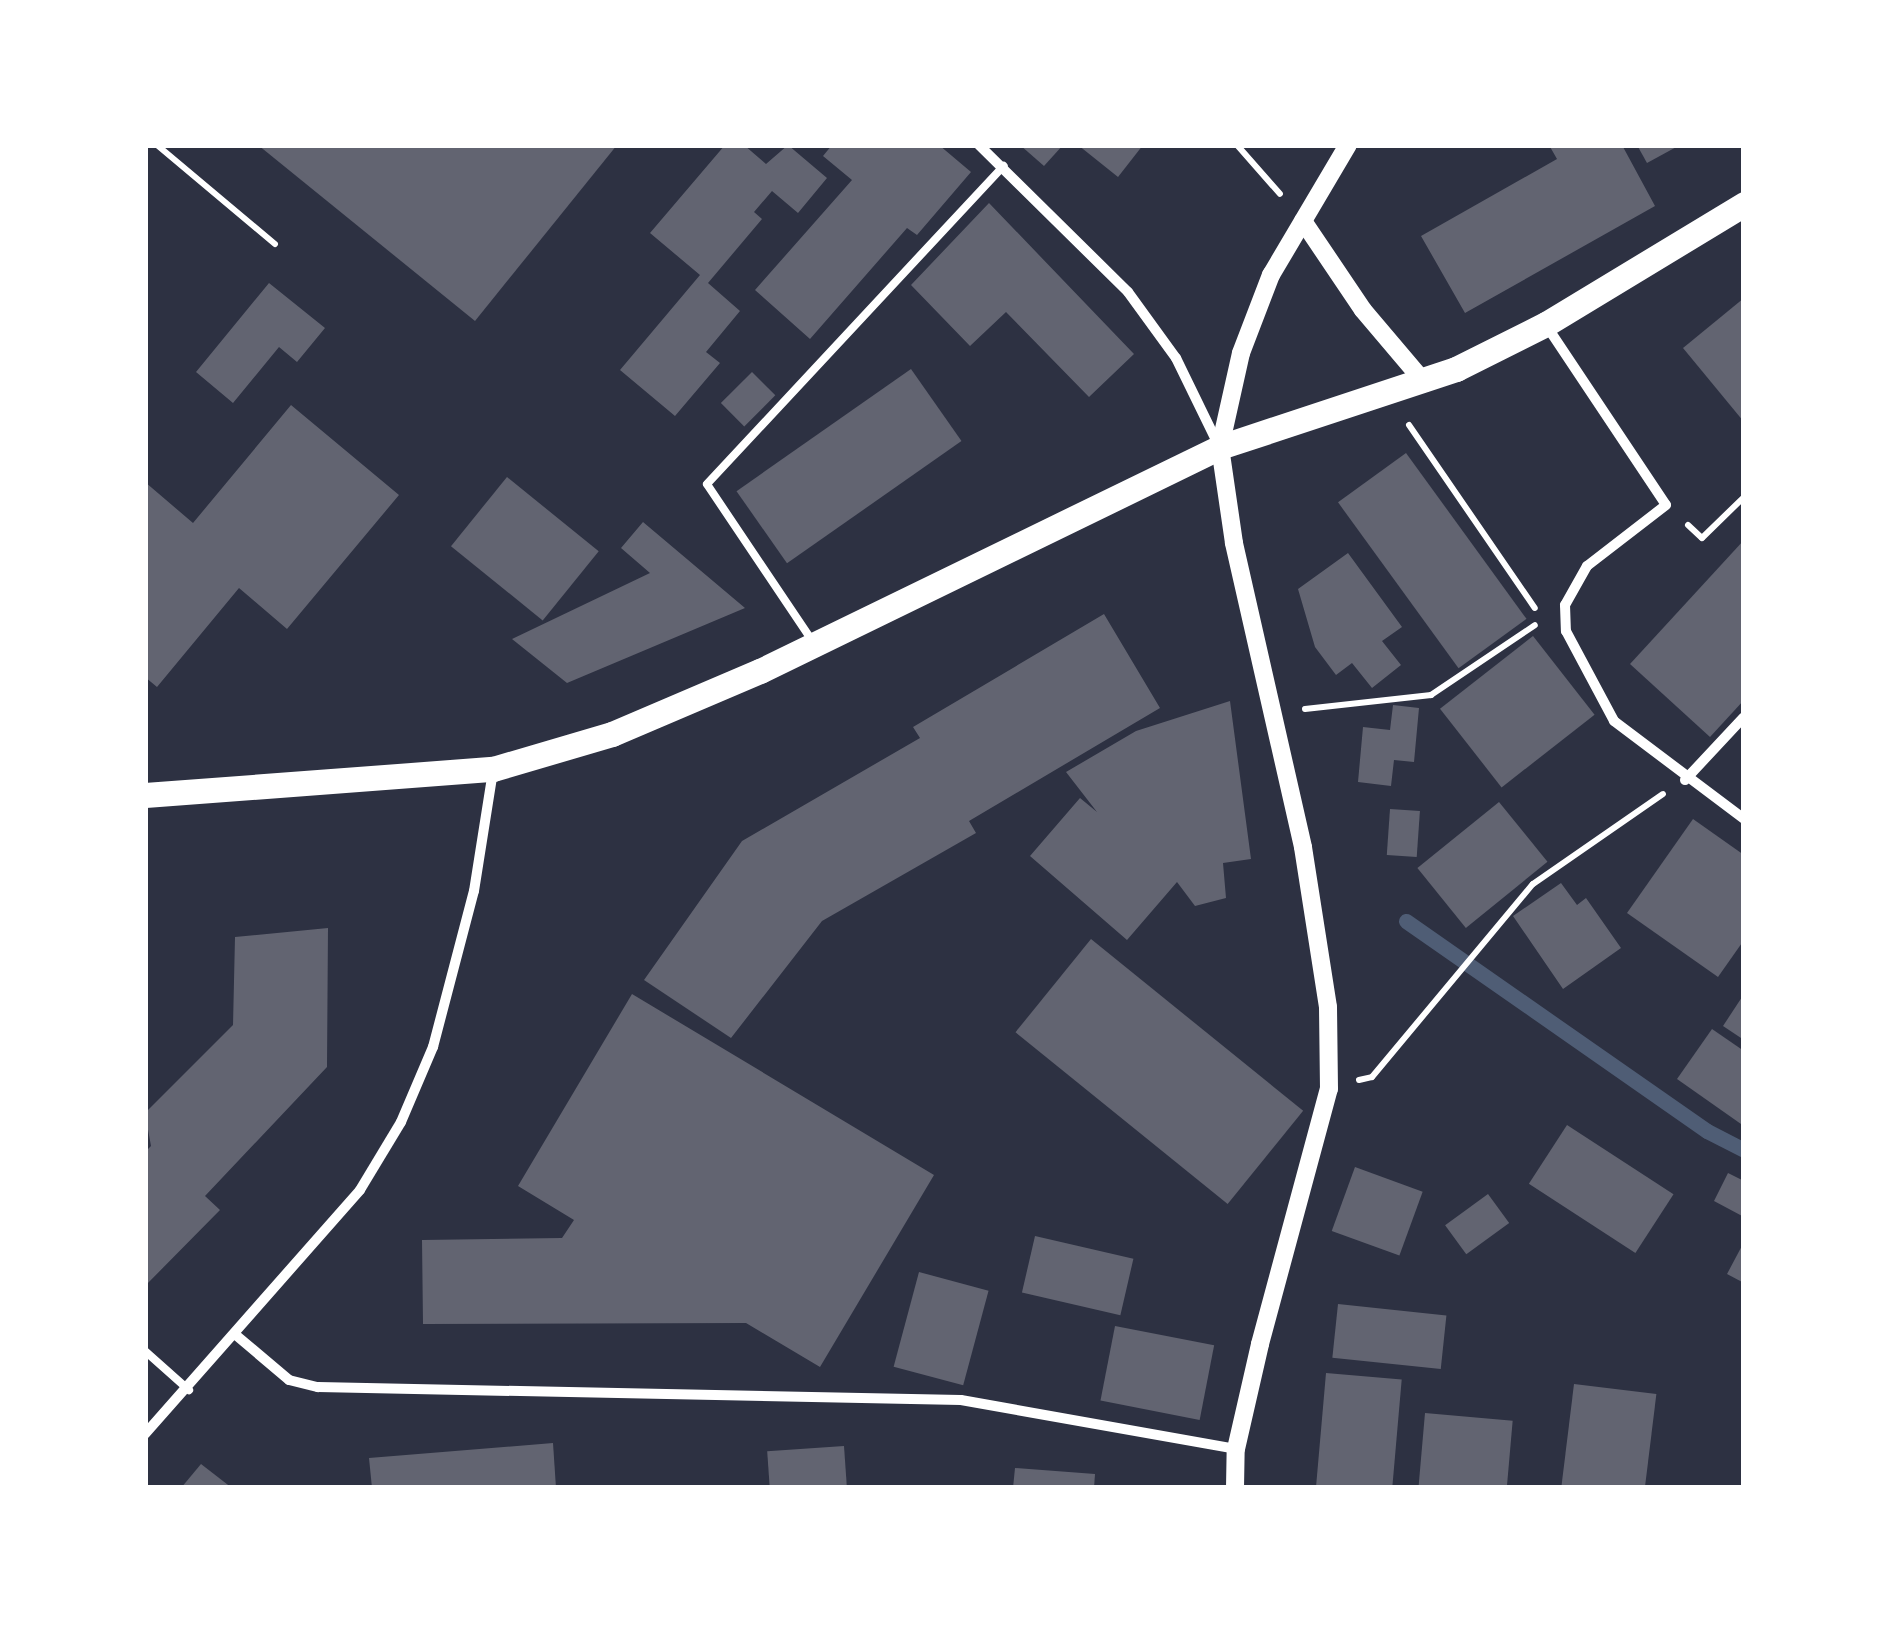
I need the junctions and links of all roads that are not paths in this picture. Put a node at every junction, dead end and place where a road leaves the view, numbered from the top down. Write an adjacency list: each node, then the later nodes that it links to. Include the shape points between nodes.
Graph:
1 (978, 145): 3 (street)
2 (1348, 145): 5 (street)
3 (1004, 166): 8 (street, via 1128,292 1176,358); 9 (lane, via 707,484)
4 (1744, 204): 6 (main road)
5 (1303, 221): 7 (street, via 1362,310); 8 (street, via 1271,275 1241,353)
6 (1546, 324): 7 (main road); 12 (street, via 1666,505 1588,566 1565,604 1566,631 1614,721)
7 (1425, 384): 8 (main road)
8 (1220, 446): 9 (main road); 19 (street, via 1304,848 1329,1089)
9 (814, 644): 11 (main road, via 612,734)
10 (1744, 717): 12 (street)
11 (493, 768): 13 (main road); 15 (street, via 474,891 433,1047 401,1122 360,1190)
12 (1685, 780): 14 (street)
13 (145, 795)
14 (1744, 819)
15 (237, 1336): 17 (street); 19 (street, via 289,1380 318,1387 961,1400)
16 (145, 1351): 17 (lane)
17 (189, 1390): 18 (street)
18 (145, 1434)
19 (1236, 1449): 20 (street)
20 (1235, 1488)

